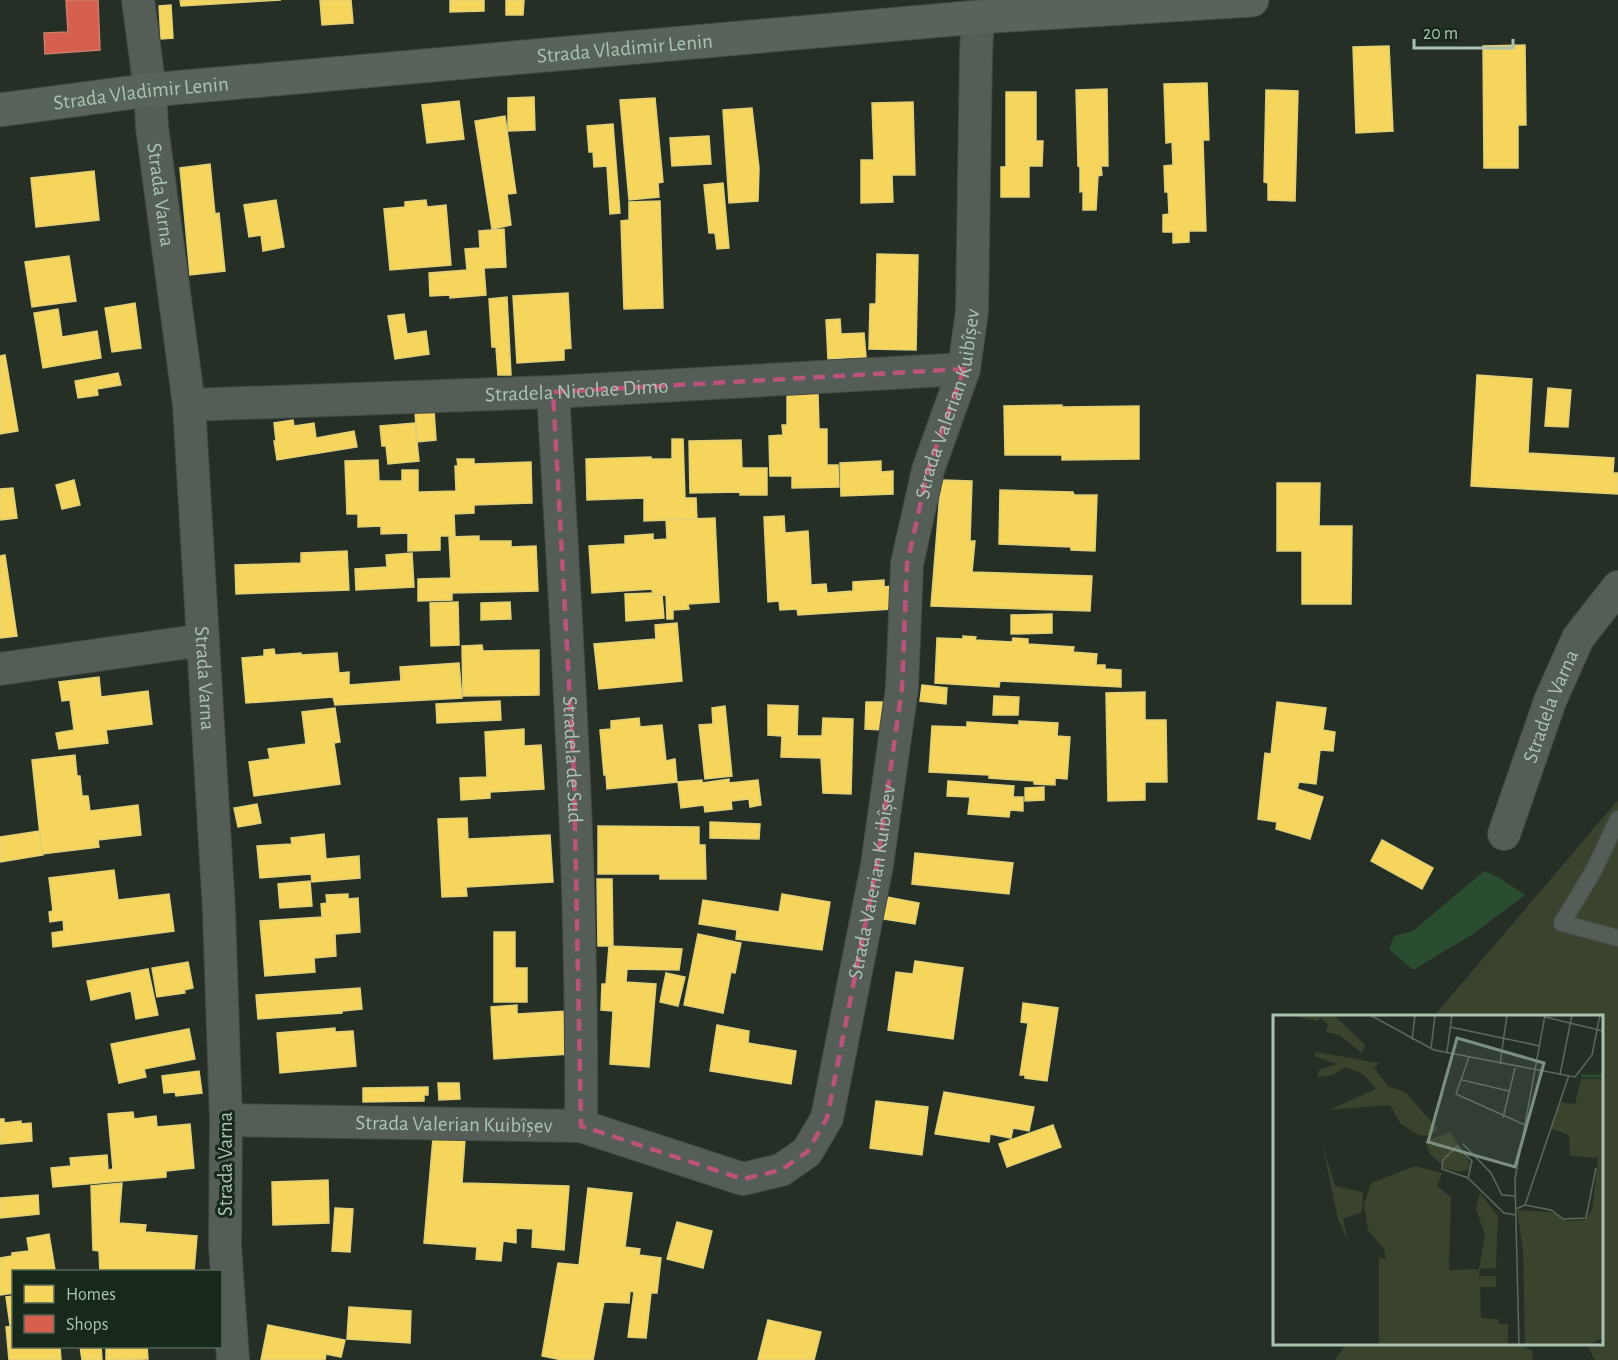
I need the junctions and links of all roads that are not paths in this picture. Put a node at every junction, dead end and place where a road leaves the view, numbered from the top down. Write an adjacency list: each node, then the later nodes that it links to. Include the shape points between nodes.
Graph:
1 (138, 0): 4 (street, Strada Varna)
2 (1252, 0): 3 (main road, Strada Vladimir Lenin)
3 (978, 17): 4 (main road, Strada Vladimir Lenin); 6 (street, Strada Valerian Kuibîșev, via 972,311)
4 (150, 90): 5 (main road, Strada Vladimir Lenin); 8 (street, Strada Varna)
5 (0, 110)
6 (964, 369): 7 (street, Stradela Nicolae Dimo); 16 (street, Strada Valerian Kuibîșev, via 928,470 907,564 902,688 877,865 827,1118 807,1152 781,1170 743,1179)
7 (553, 392): 8 (street, Stradela Nicolae Dimo); 16 (street, Stradela de Sud, via 574,775)
8 (189, 405): 10 (street, Strada Varna)
9 (1618, 587): 13 (street, Stradela Varna, via 1578,638 1550,701)
10 (203, 640): 11 (street); 15 (street, Strada Varna, via 219,911)
11 (0, 669)
12 (1618, 819): 14 (lane, via 1594,870 1562,923)
13 (1504, 834)
14 (1618, 938)
15 (226, 1120): 16 (street, Strada Valerian Kuibîșev); 17 (street, Strada Varna, via 225,1246)
16 (581, 1126)
17 (233, 1360)

